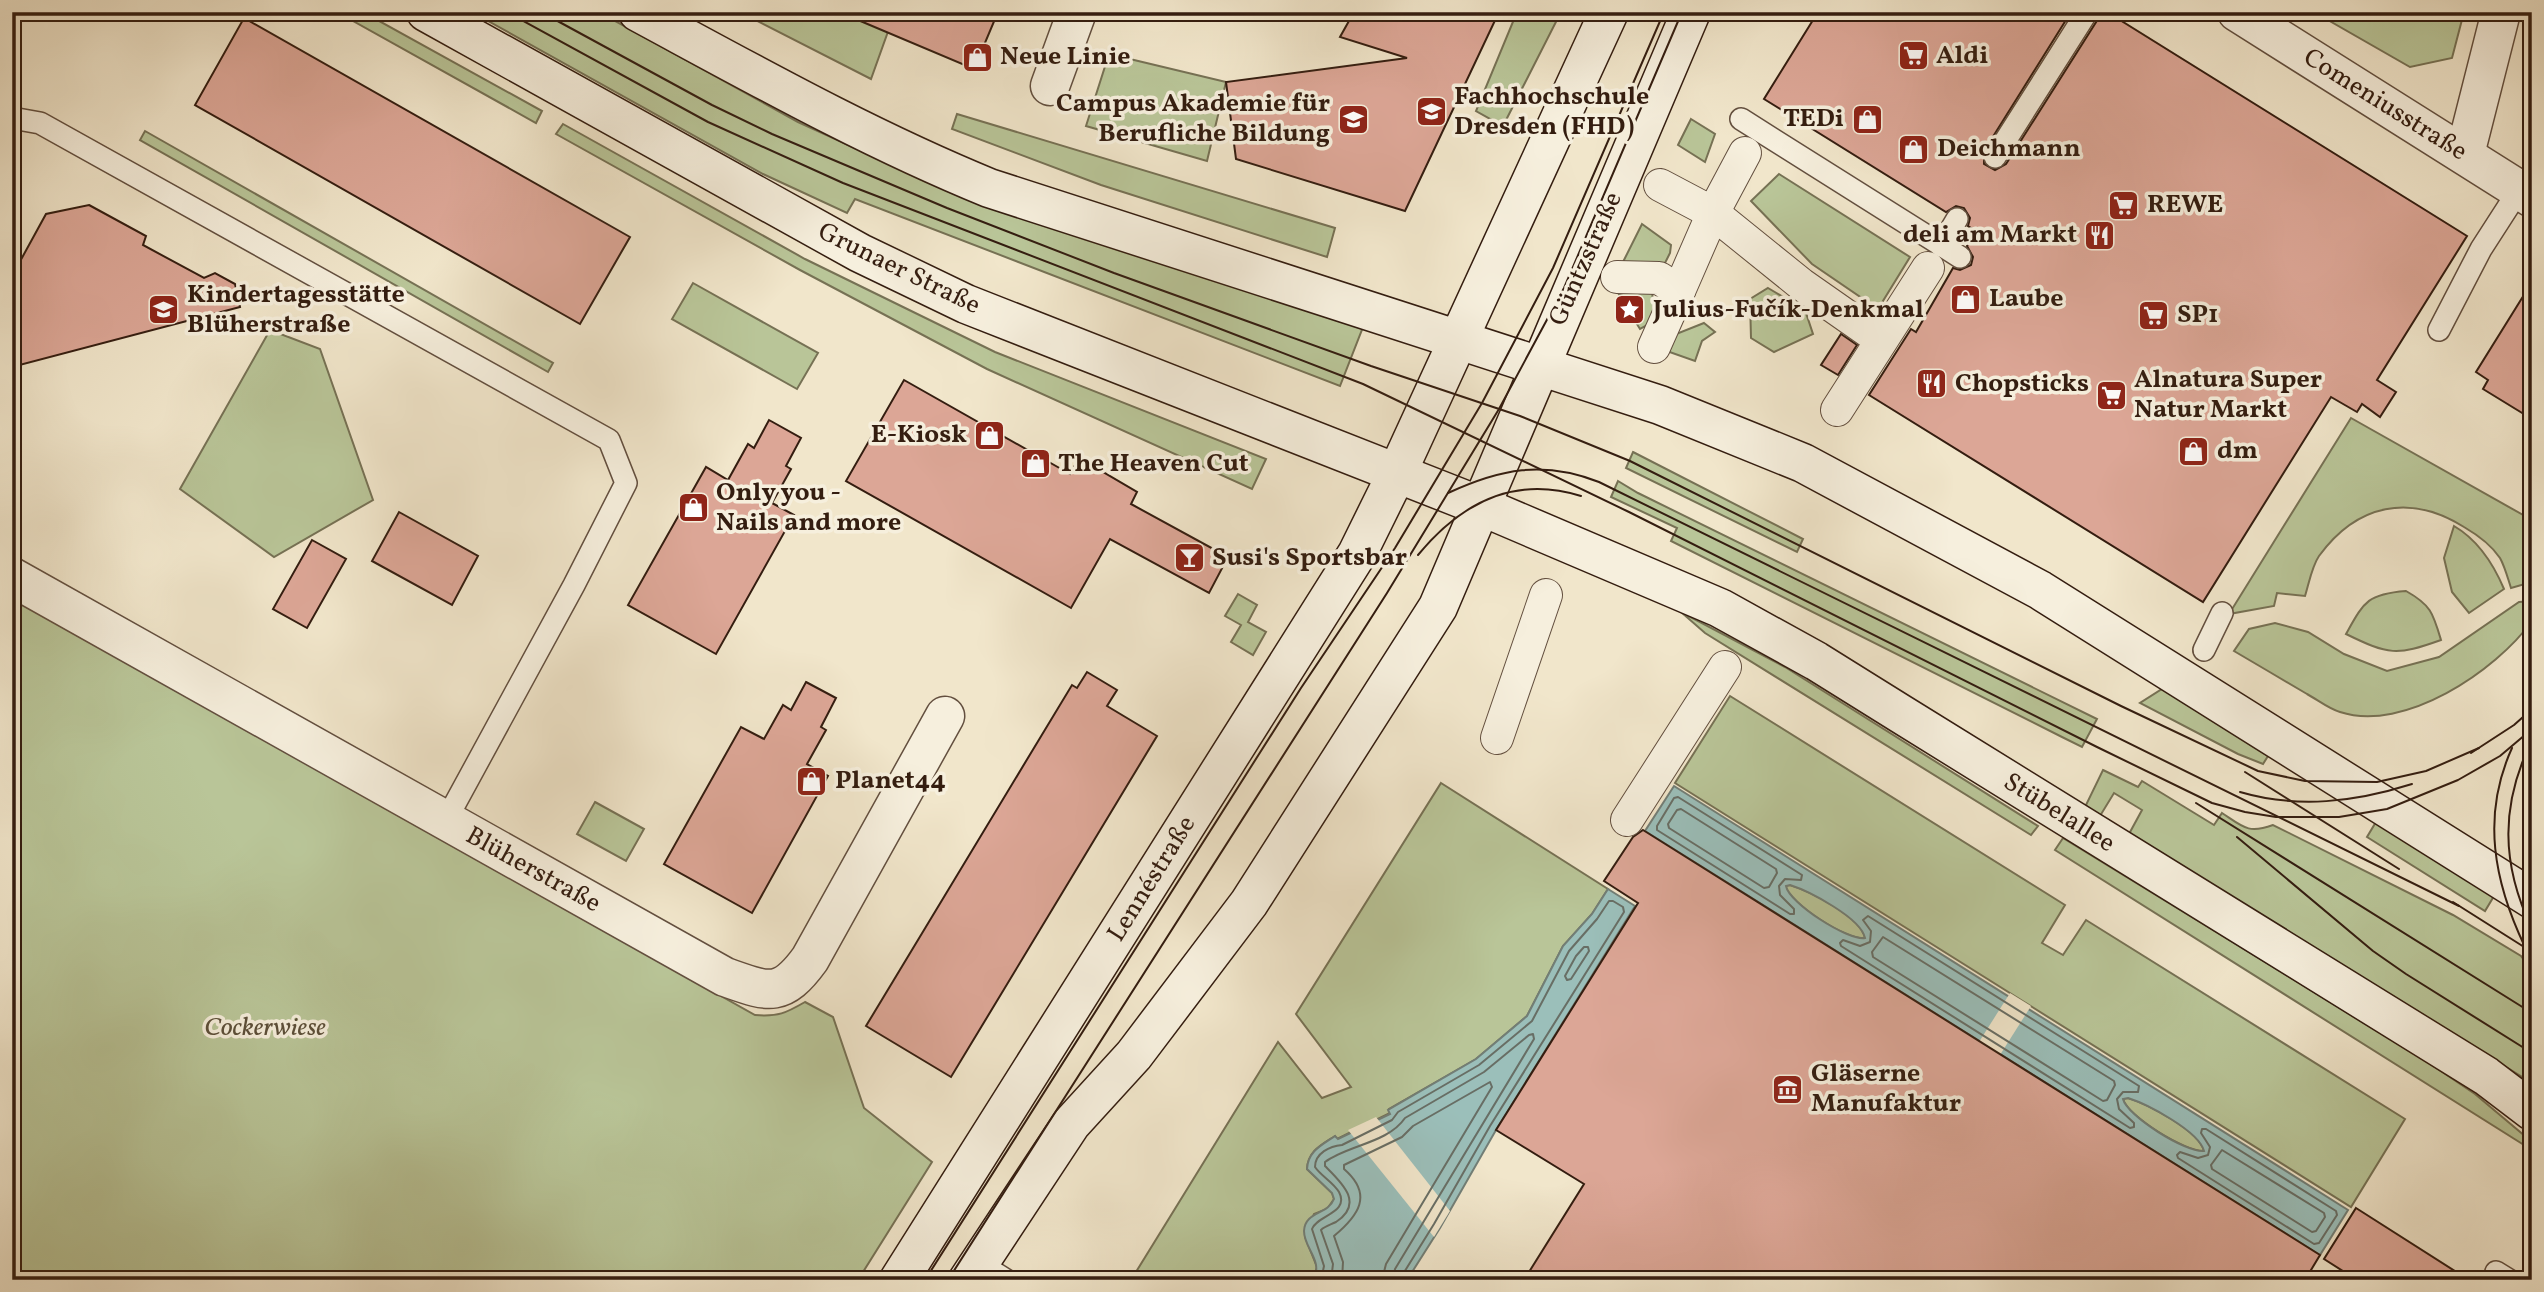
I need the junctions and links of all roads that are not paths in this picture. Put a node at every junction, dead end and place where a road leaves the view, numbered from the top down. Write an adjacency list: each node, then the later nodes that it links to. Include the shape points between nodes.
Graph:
1 (426, 12): 29 (main road, Grunaer Straße, via 860,253 966,304)
2 (638, 12): 24 (main road, via 857,129 989,188)
3 (1077, 12): 9 (main road)
4 (1609, 12): 24 (main road)
5 (1691, 12): 27 (main road, Güntzstraße)
6 (2087, 12): 14 (lane)
7 (2237, 12): 13 (main road, Comeniusstraße)
8 (2501, 12): 13 (main road)
9 (1051, 86)
10 (12, 118): 39 (lane, via 40,123 609,440 626,483)
11 (1741, 119): 19 (lane)
12 (1745, 153): 17 (street)
13 (2465, 154): 16 (main road, Comeniusstraße)
14 (1995, 157)
15 (1660, 185): 17 (street)
16 (2525, 194): 23 (lane, via 2481,249)
17 (1713, 213): 22 (street); 25 (street, via 1801,284)
18 (1957, 219): 19 (lane)
19 (1934, 257): 20 (lane); 25 (street)
20 (1960, 257)
21 (1617, 277): 22 (street, via 1659,278)
22 (1679, 291): 26 (street)
23 (2439, 330)
24 (1459, 339): 27 (main road); 29 (main road)
25 (1881, 340): 28 (street)
26 (1654, 347)
27 (1539, 366): 30 (main road, Güntzstraße); 40 (main road, via 1635,397 1803,463 2040,590)
28 (1837, 410)
29 (1397, 473): 30 (main road, Grunaer Straße); 43 (main road, Lennéstraße, via 1357,554)
30 (1483, 507): 41 (main road, Stübelallee, via 1720,608 1816,661 2486,1076); 42 (main road, via 1428,625 1250,903 1134,1055 1071,1124)
31 (12, 577): 39 (main road, Blüherstraße)
32 (1546, 595): 37 (street)
33 (2222, 612): 34 (lane)
34 (2204, 650)
35 (1725, 667): 38 (street)
36 (945, 716): 39 (main road, Blüherstraße, via 810,959 796,978 783,986 761,989 725,977)
37 (1497, 738)
38 (1627, 820)
39 (445, 822)
40 (2532, 899)
41 (2532, 1111)
42 (984, 1274)
43 (899, 1280)

